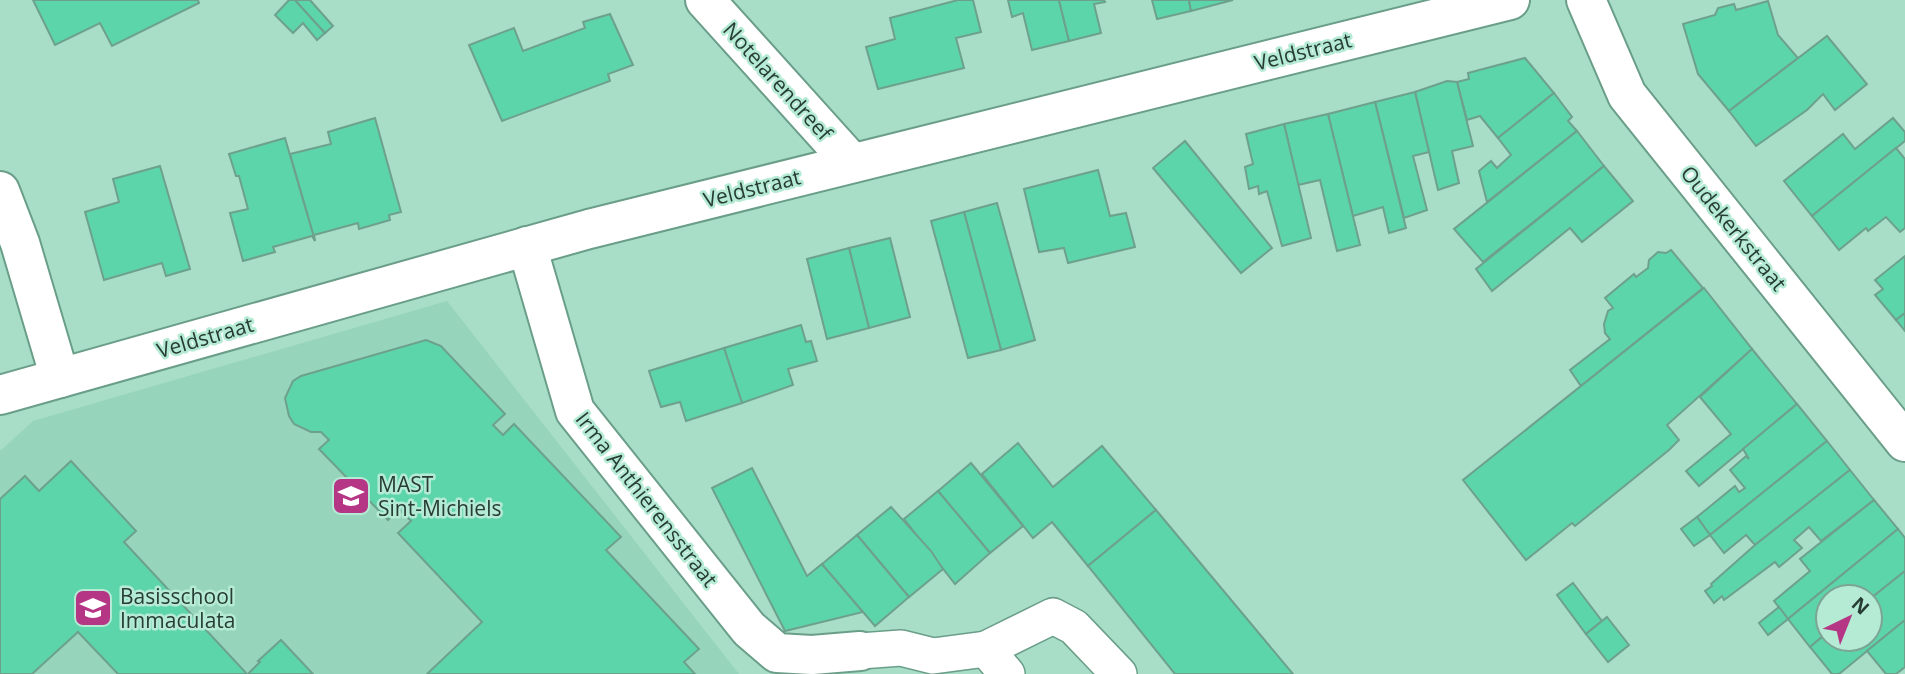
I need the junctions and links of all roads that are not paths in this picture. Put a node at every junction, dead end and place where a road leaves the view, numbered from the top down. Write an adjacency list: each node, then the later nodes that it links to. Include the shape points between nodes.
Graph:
1 (705, 0): 4 (street, Notelarendreef)
2 (1510, 0): 4 (street, Veldstraat)
3 (1586, 0): 9 (street, Oudekerkstraat, via 1627,95)
4 (852, 163): 6 (street, Veldstraat)
5 (0, 191): 7 (street)
6 (527, 246): 7 (street, Veldstraat); 10 (street, Irma Anthierensstraat, via 575,411 749,629 778,653)
7 (61, 378): 8 (street, Veldstraat)
8 (0, 395)
9 (1905, 442)
10 (860, 651): 11 (street, via 901,649)
11 (996, 662): 12 (street, via 1053,616 1074,627)
12 (1119, 674)

